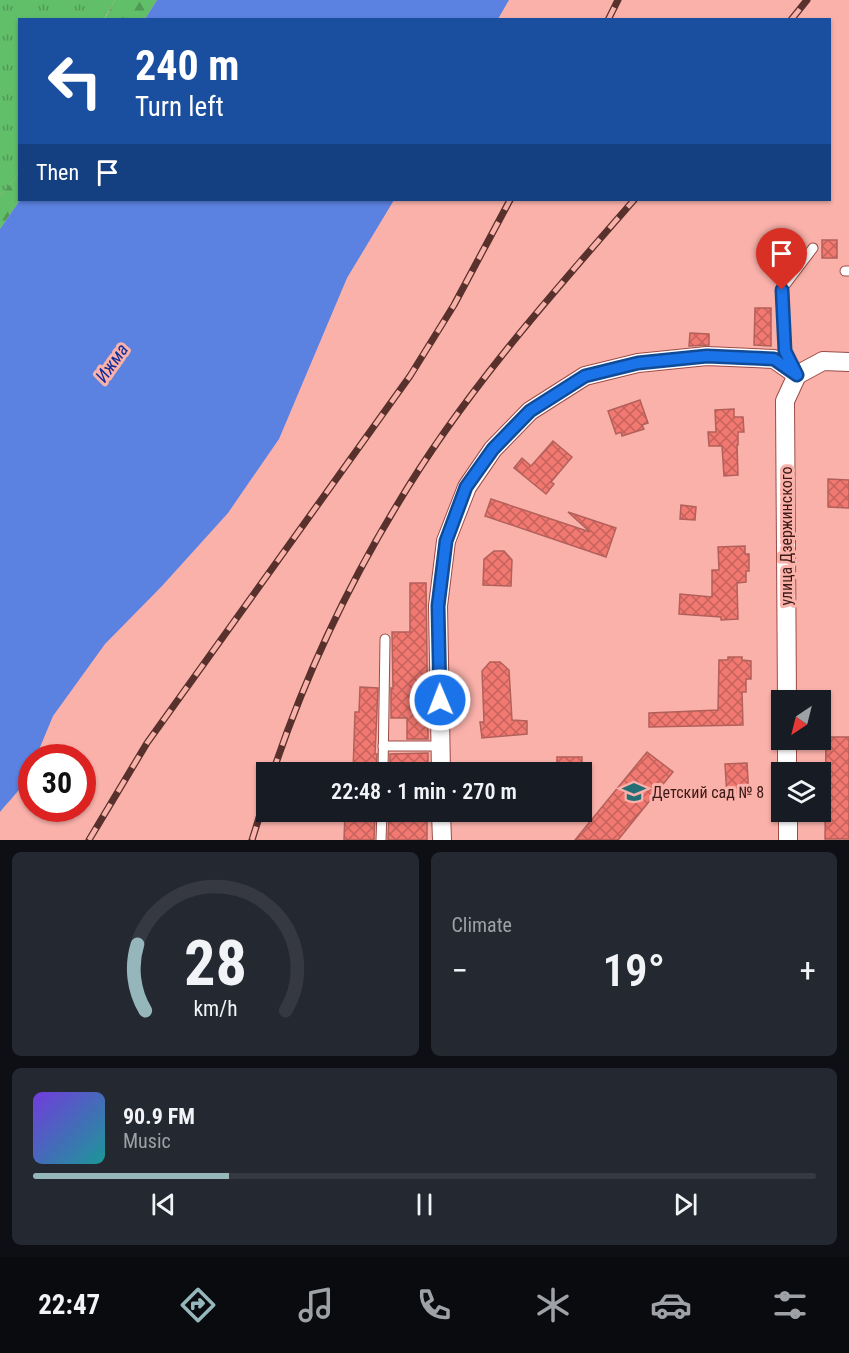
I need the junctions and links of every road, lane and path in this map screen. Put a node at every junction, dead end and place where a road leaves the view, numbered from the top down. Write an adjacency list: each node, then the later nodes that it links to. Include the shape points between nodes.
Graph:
1 (813, 248): 3 (lane, via 782,290 785,351)
2 (849, 362): 3 (street, via 823,361)
3 (797, 375): 5 (street, улица Дзержинского, via 785,401); 7 (street, via 774,359 707,356 638,363 585,376 530,411 493,449 466,487 446,541 438,606)
4 (385, 639): 6 (lane)
5 (787, 690)
6 (383, 746): 7 (lane); 8 (lane)
7 (441, 746): 9 (street)
8 (383, 762)
9 (441, 762)
10 (382, 822): 13 (lane)
11 (441, 822): 14 (street)
12 (788, 822): 15 (street)
13 (381, 840)
14 (442, 840)
15 (788, 840)

